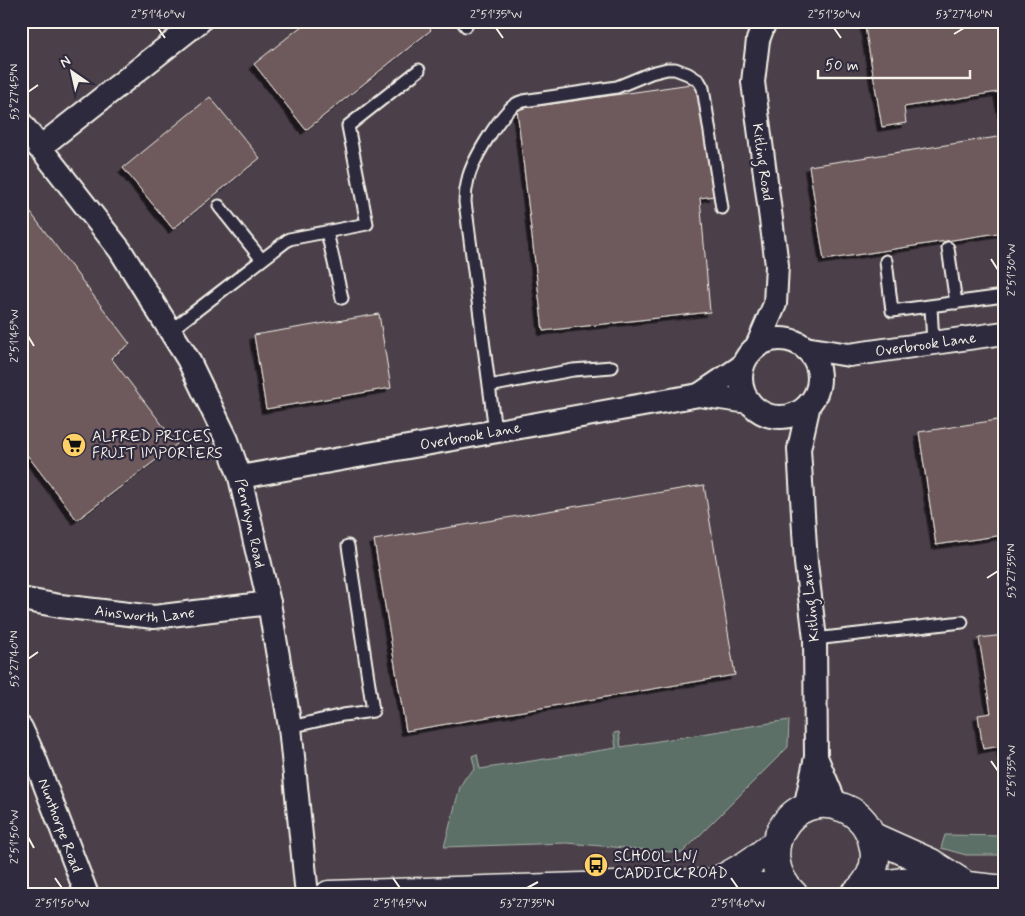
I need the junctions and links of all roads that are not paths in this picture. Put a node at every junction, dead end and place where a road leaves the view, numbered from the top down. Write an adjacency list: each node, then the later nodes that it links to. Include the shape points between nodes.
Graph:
1 (200, 21): 5 (street)
2 (765, 21): 14 (street, Kitling Road, via 758,40 753,82 777,264)
3 (419, 70): 8 (lane, via 348,126 367,224)
4 (21, 123): 5 (street, Penrhyn Road)
5 (39, 148): 17 (street, Penrhyn Road, via 120,250)
6 (219, 206): 10 (lane)
7 (722, 208): 26 (lane, via 703,88 688,74 667,69 617,87 514,105 478,154 465,192)
8 (327, 232): 10 (lane, via 288,240); 13 (lane)
9 (948, 248): 15 (lane)
10 (262, 260): 17 (lane)
11 (886, 261): 16 (lane, via 892,312)
12 (1004, 296): 15 (lane)
13 (342, 298)
14 (775, 304): 20 (street); 21 (street, Kitling Road)
15 (956, 304): 16 (lane)
16 (931, 307): 19 (lane)
17 (171, 330): 33 (street, Penrhyn Road, via 227,440)
18 (1004, 333): 19 (street, Overbrook Lane)
19 (934, 343): 22 (street, Overbrook Lane)
20 (800, 344): 21 (street, via 782,339 769,340); 22 (street, Overbrook Lane); 25 (street, via 814,358)
21 (757, 346): 23 (street)
22 (849, 355): 25 (street)
23 (742, 366): 27 (street, Overbrook Lane); 28 (street, via 743,391)
24 (612, 367): 26 (lane, via 573,370)
25 (819, 383): 29 (street)
26 (489, 386): 31 (lane)
27 (699, 395): 28 (street, Overbrook Lane); 31 (street, Overbrook Lane)
28 (749, 402): 30 (street, via 756,409)
29 (809, 404): 30 (street, via 786,417); 32 (street, Kitling Lane)
30 (773, 416): 32 (street)
31 (495, 431): 33 (street, Overbrook Lane)
32 (799, 450): 38 (street, Kitling Lane, via 806,564)
33 (240, 477): 36 (street, Penrhyn Road)
34 (348, 546): 39 (lane, via 373,711)
35 (21, 599): 36 (street, Ainsworth Lane, via 154,616)
36 (269, 603): 39 (street, Penrhyn Road)
37 (962, 622): 38 (lane)
38 (815, 639): 41 (street, Kitling Lane)
39 (290, 727): 53 (street, Penrhyn Road)
40 (21, 728): 42 (street, Nunthorpe Road)
41 (816, 757): 43 (street, Kitling Lane); 44 (street, Kitling Lane)
42 (28, 758): 52 (street, Nunthorpe Road)
43 (836, 805): 44 (main road, via 820,803); 45 (main road, via 852,811 864,822)
44 (805, 808): 46 (main road, via 786,823)
45 (872, 837): 48 (main road, via 931,864); 50 (main road, via 876,854 872,872)
46 (776, 843): 47 (main road, via 757,859); 51 (main road, via 776,867)
47 (711, 883): 51 (main road); 54 (main road)
48 (965, 885): 49 (main road); 50 (main road, via 902,882)
49 (1004, 890)
50 (859, 891)
51 (791, 892)
52 (87, 895)
53 (307, 895)
54 (329, 895)

